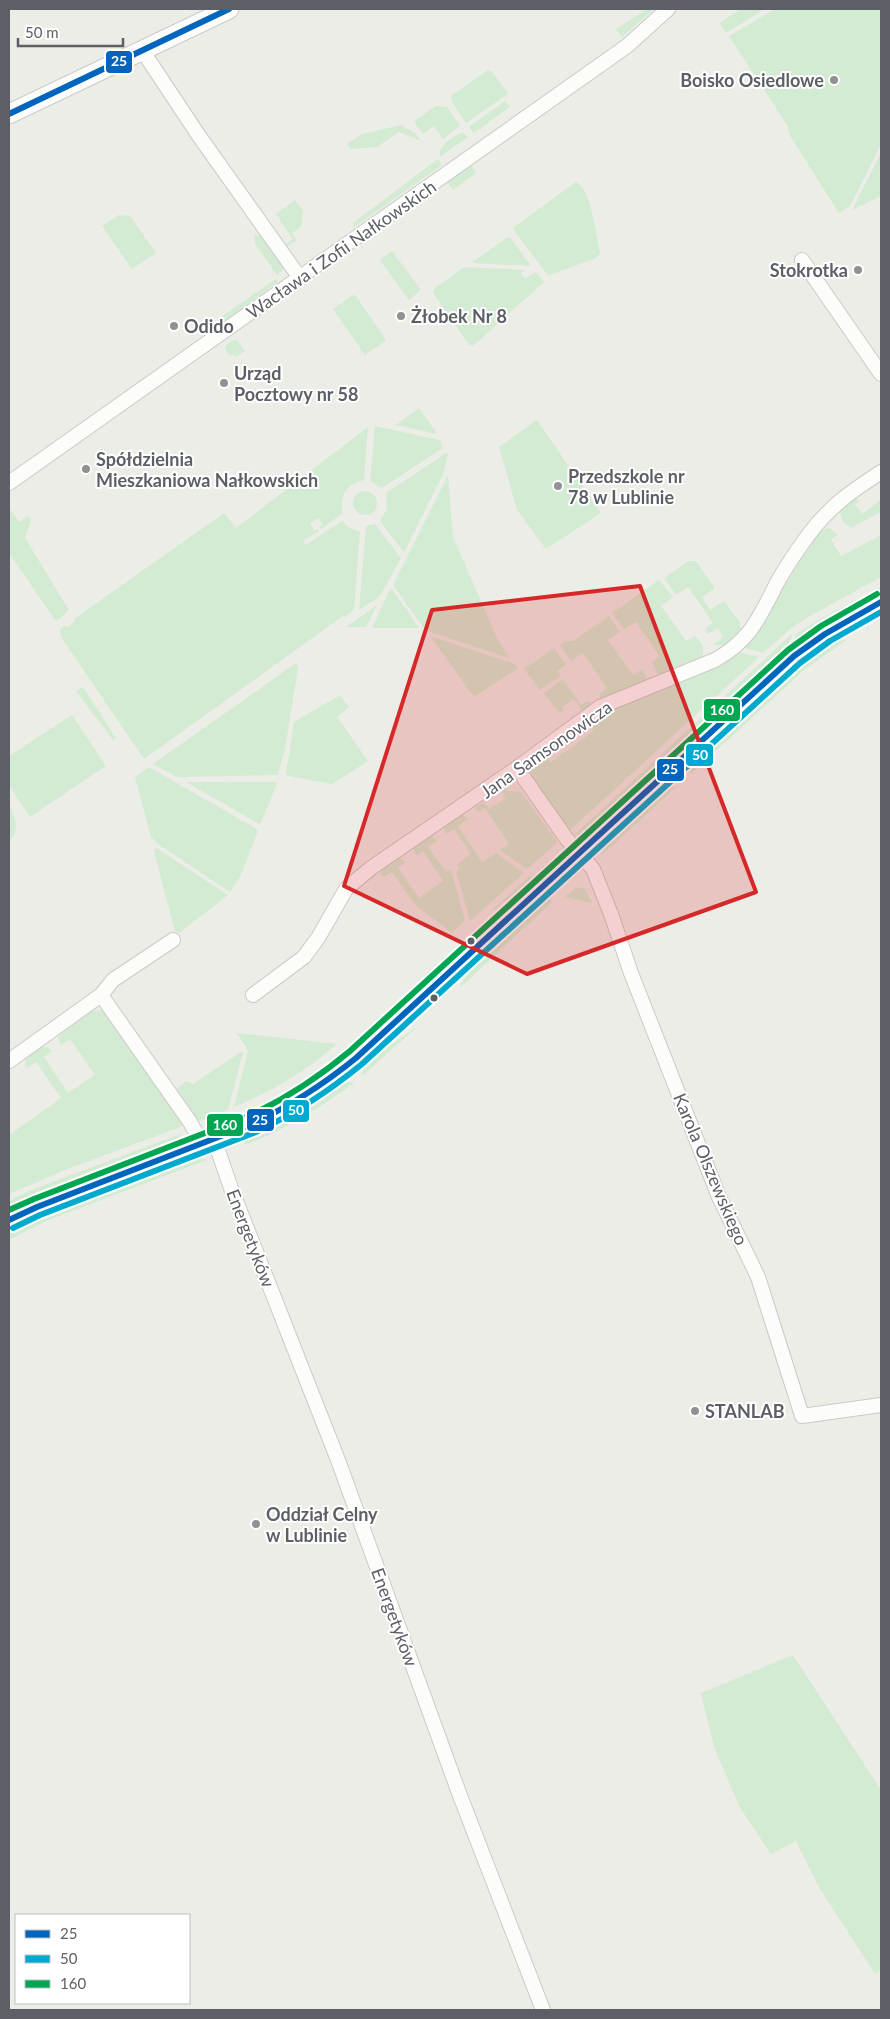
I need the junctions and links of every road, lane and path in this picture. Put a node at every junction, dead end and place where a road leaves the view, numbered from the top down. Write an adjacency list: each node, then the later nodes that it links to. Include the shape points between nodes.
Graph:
1 (228, 9): 3 (street)
2 (668, 9): 6 (street, Wacława i Zofii Nałkowskich, via 627,46)
3 (142, 50): 4 (street); 6 (street)
4 (9, 114)
5 (802, 260): 7 (street)
6 (300, 278): 9 (street, Wacława i Zofii Nałkowskich)
7 (881, 374)
8 (881, 472): 11 (street, Jana Samsonowicza, via 826,513 779,579 750,632 732,650 600,707)
9 (9, 483)
10 (881, 602): 12 (street, via 794,656)
11 (517, 768): 12 (street); 15 (street, Jana Samsonowicza, via 371,868 346,889 304,957)
12 (579, 853): 17 (street, via 341,1071 276,1113); 19 (street, Karola Olszewskiego, via 592,869 603,893 719,1197 758,1277 802,1416)
13 (173, 940): 14 (street, via 113,980)
14 (101, 995): 16 (street); 17 (street, Energetyków, via 190,1122)
15 (253, 995)
16 (9, 1062)
17 (208, 1142): 18 (street); 20 (street, Energetyków, via 231,1188 338,1460 452,1774)
18 (9, 1220)
19 (881, 1405)
20 (543, 2010)

